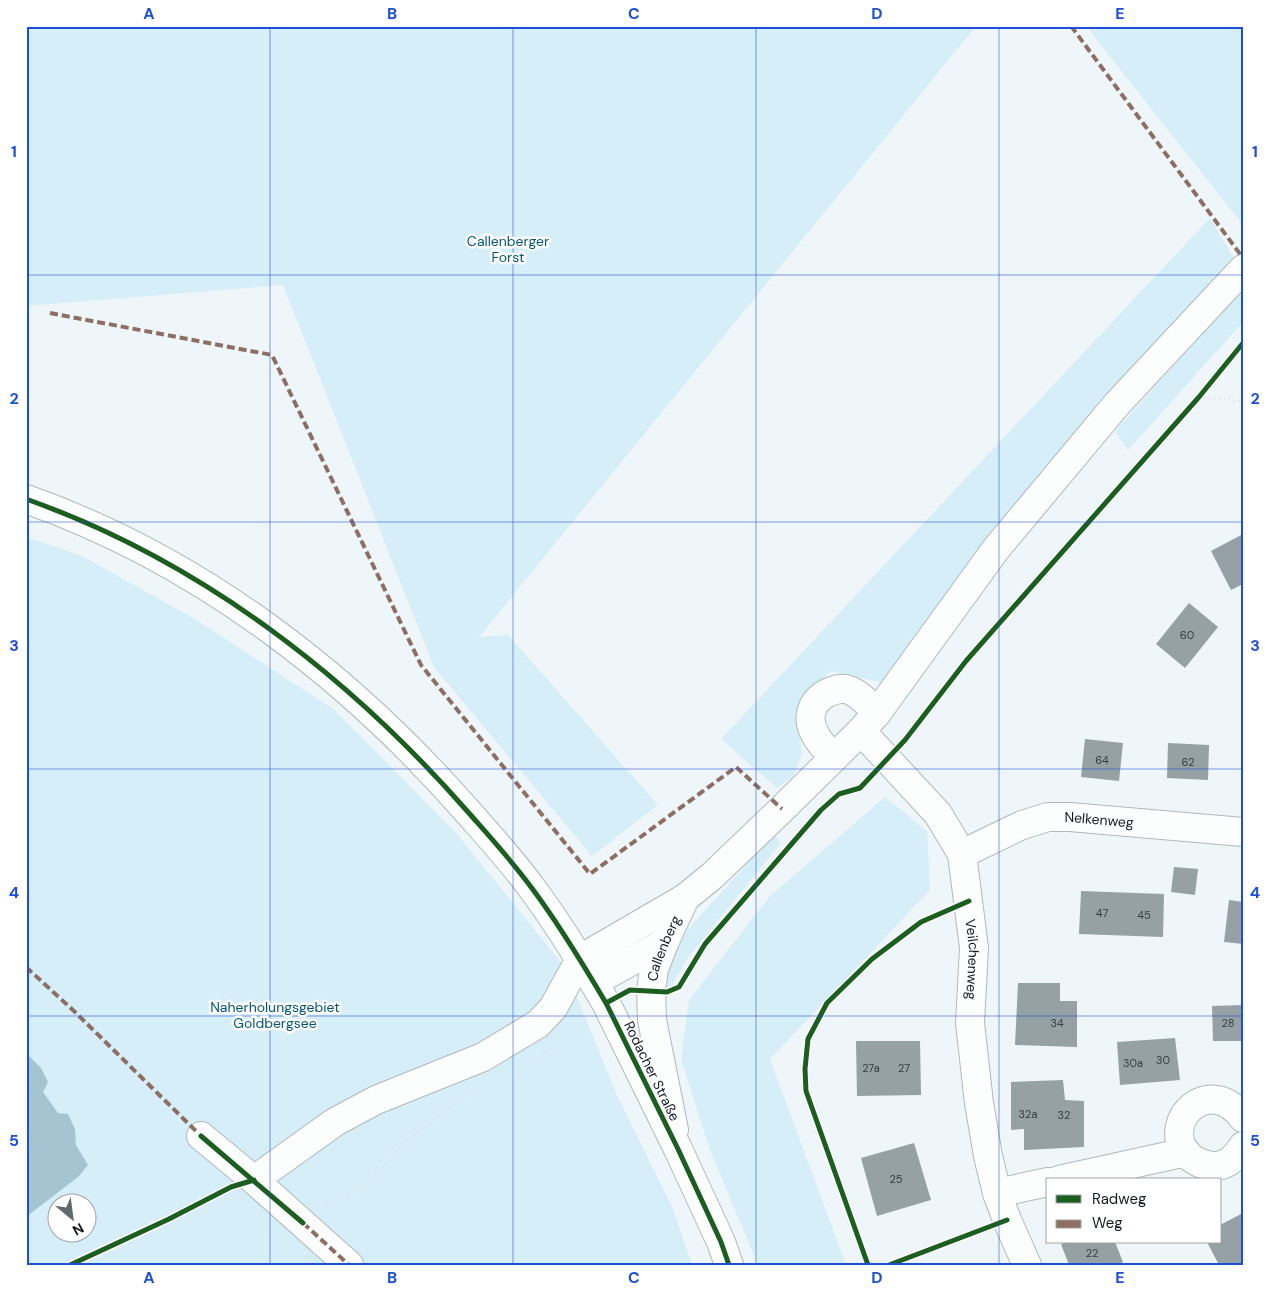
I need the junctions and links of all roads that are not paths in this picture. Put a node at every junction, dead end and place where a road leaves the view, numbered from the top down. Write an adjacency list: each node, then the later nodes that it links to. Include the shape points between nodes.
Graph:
1 (1243, 269): 3 (street, via 1118,404 996,549)
2 (26, 499): 9 (street, Rodacher Straße, via 130,544 195,579 256,618 311,660 380,720 452,794 531,887)
3 (869, 722): 4 (street); 4 (street, via 855,692 835,689 820,697 812,707 812,728); 6 (street, Veilchenweg, via 938,814)
4 (834, 757): 7 (street, via 712,876)
5 (1243, 832): 6 (street, Nelkenweg, via 1048,817 1022,825)
6 (962, 854): 19 (street, Veilchenweg, via 974,948 970,1023 979,1103)
7 (685, 898): 8 (street, Callenberg); 9 (street, Callenberg)
8 (664, 943): 10 (street); 14 (street, Callenberg, via 654,969 652,1020)
9 (580, 959): 10 (street, Rodacher Straße); 17 (street, via 553,1008 538,1024 483,1057 376,1100 335,1122)
10 (600, 993): 14 (street, Rodacher Straße)
11 (1243, 1118): 15 (street, via 1234,1107 1223,1101 1210,1099 1198,1103 1187,1111 1181,1122 1179,1135)
12 (201, 1136): 17 (street)
13 (1243, 1146): 15 (street, via 1228,1163 1215,1166 1202,1164)
14 (678, 1149): 21 (street)
15 (1186, 1152): 16 (street)
16 (1068, 1178)
17 (254, 1180): 20 (street)
18 (1046, 1182): 19 (street)
19 (998, 1193): 22 (street, Veilchenweg)
20 (349, 1265)
21 (729, 1265)
22 (1027, 1265)

